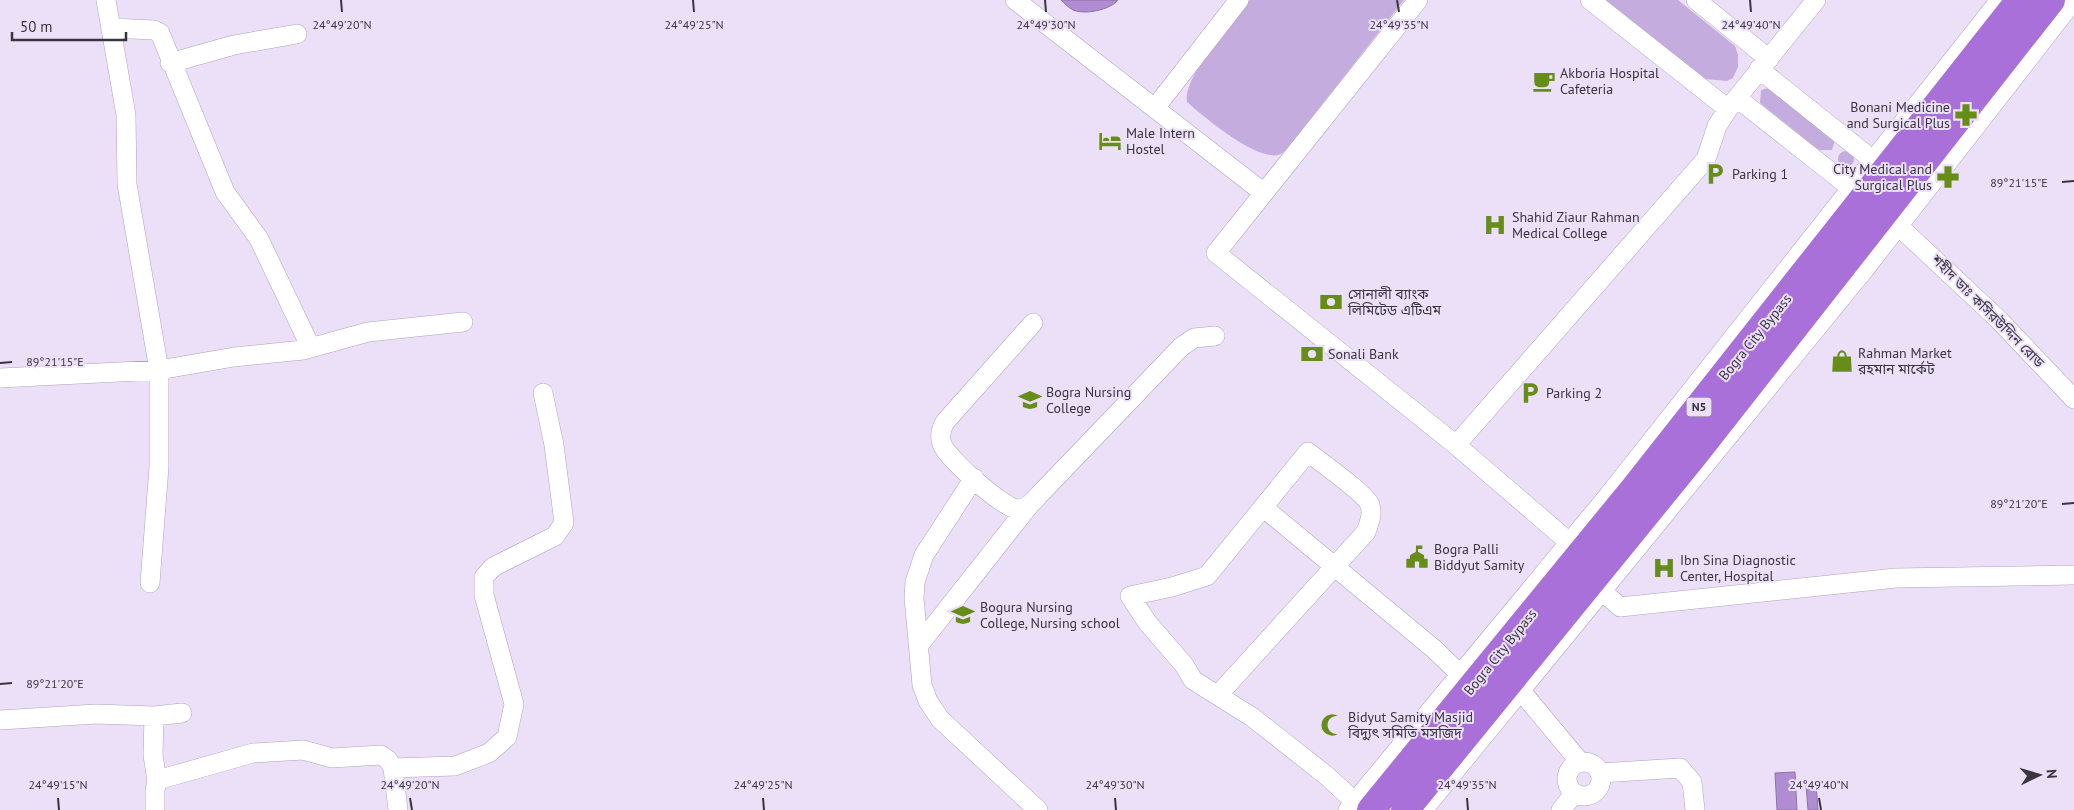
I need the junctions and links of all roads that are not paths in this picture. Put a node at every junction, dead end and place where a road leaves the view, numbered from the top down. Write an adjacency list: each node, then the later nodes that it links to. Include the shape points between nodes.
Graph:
1 (106, 0): 12 (street)
2 (1015, 0): 17 (street)
3 (1239, 0): 17 (street)
4 (1418, 0): 20 (street)
5 (1590, 0): 16 (street, শহীদ ডাঃ কসিরউদ্দিন রোড)
6 (1696, 0): 15 (street)
7 (1816, 0): 15 (street)
8 (2000, 0): 18 (street)
9 (2020, 0): 51 (highway, Bogra City Bypass / N5, bridge, via 1639,482)
10 (2051, 0): 55 (highway, Bogra City Bypass / N5, bridge, via 1701,446)
11 (2074, 0): 21 (street)
12 (112, 28): 14 (street, via 154,30 160,34); 26 (street, via 126,115 127,184)
13 (298, 34): 14 (street, via 234,45)
14 (170, 63): 25 (street, via 225,192 259,239)
15 (1764, 64): 16 (street); 18 (street)
16 (1732, 103): 19 (street, শহীদ ডাঃ কসিরউদ্দিন রোড); 30 (street, via 1717,126 1706,159)
17 (1154, 108): 20 (street)
18 (1874, 161): 19 (street)
19 (1852, 188): 21 (street, শহীদ ডাঃ কসিরউদ্দিন রোড); 34 (street)
20 (1264, 193): 30 (street, via 1216,253)
21 (1899, 225): 29 (street, শহীদ ডাঃ কসিরউদ্দিন রোড, via 1999,320); 38 (street)
22 (463, 322): 25 (street, via 368,332)
23 (1033, 323): 31 (street, via 941,428 940,441 945,451)
24 (1215, 336): 32 (street, via 1194,338 1181,347)
25 (311, 348): 26 (street)
26 (159, 370): 27 (street); 37 (street, via 159,467)
27 (0, 378)
28 (543, 393): 47 (street, via 554,445 564,523 555,536 493,567 484,578 484,595 514,704 507,736 489,754 455,766)
29 (2074, 399)
30 (1456, 445): 34 (street)
31 (974, 478): 32 (street, via 1009,507 1022,509); 39 (street, via 918,569 914,594)
32 (1031, 503): 39 (street)
33 (1264, 508): 35 (street); 35 (street, via 1308,452 1360,493 1370,505 1366,532); 41 (street, via 1207,576 1130,596 1193,680)
34 (1569, 542): 40 (street)
35 (1334, 567): 40 (street); 41 (street)
36 (2074, 575): 38 (street, via 1896,578 1620,607)
37 (150, 583)
38 (1602, 591): 42 (street)
39 (919, 645): 54 (street, via 924,690 939,718)
40 (1460, 674): 51 (street)
41 (1218, 695): 51 (street, via 1252,717 1326,776)
42 (1517, 696): 46 (street); 56 (street)
43 (182, 713): 44 (street)
44 (154, 716): 45 (street, via 96,714); 49 (street, via 153,755)
45 (0, 720)
46 (1576, 764): 48 (street, via 1594,765); 50 (street, via 1566,778)
47 (393, 768): 49 (street, via 381,756 332,758 303,750 253,753); 53 (street)
48 (1600, 773): 50 (street, via 1601,784 1595,793); 58 (street, via 1680,768 1692,782)
49 (157, 781): 52 (street)
50 (1574, 794): 57 (street)
51 (1358, 807)
52 (156, 810)
53 (398, 810)
54 (1038, 810)
55 (1405, 810)
56 (1423, 810)
57 (1561, 810)
58 (1695, 810)

